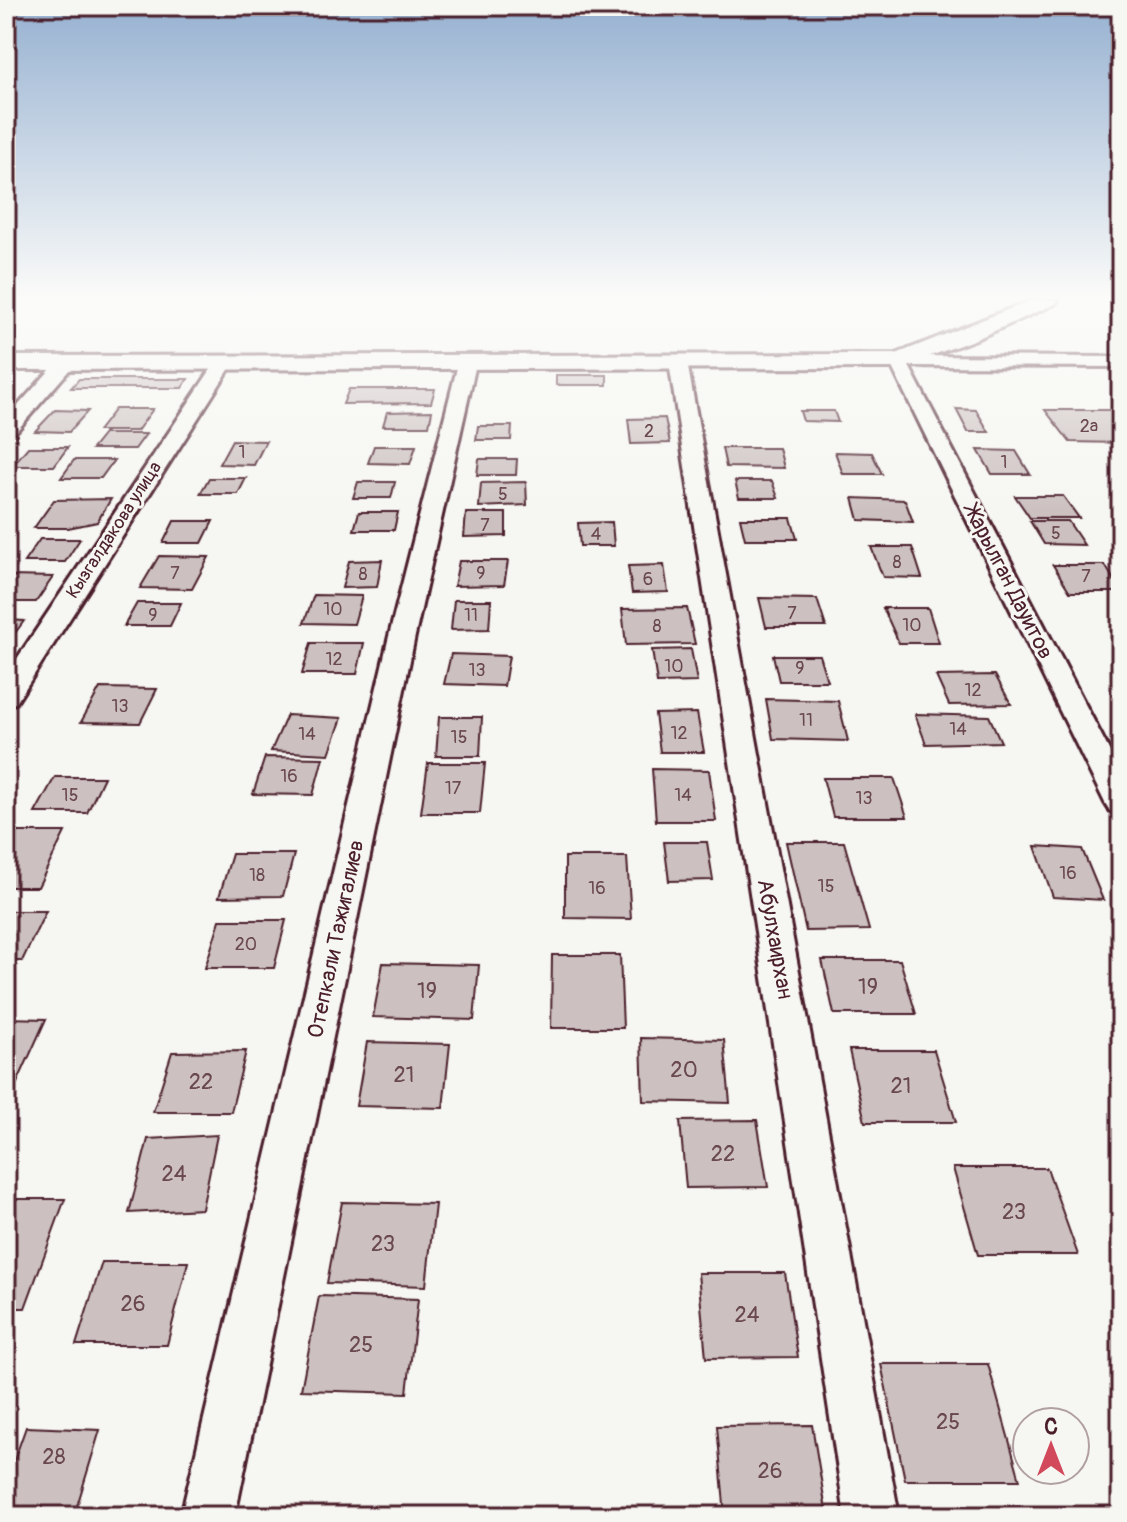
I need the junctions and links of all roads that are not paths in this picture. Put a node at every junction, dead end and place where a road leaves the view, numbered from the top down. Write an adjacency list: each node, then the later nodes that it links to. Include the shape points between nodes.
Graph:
1 (59, 371): 6 (street)
2 (219, 371): 7 (street, Кызгалдакова улица)
3 (465, 371): 9 (street, Отепкали Тажигалиев)
4 (680, 371): 10 (street, Абулхаирхан)
5 (903, 371): 8 (street, Жарылган Дауитов)
6 (6, 431)
7 (6, 696)
8 (1121, 803)
9 (208, 1516)
10 (872, 1516)

